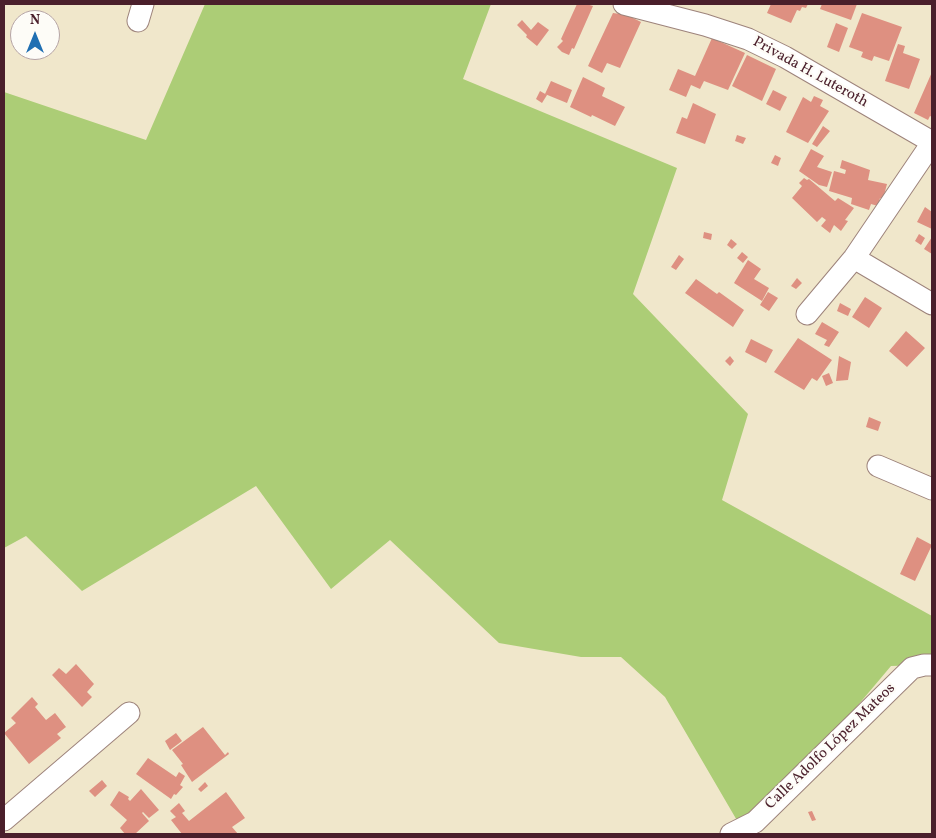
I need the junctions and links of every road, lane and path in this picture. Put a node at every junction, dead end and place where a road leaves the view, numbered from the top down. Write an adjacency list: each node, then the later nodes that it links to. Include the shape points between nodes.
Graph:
1 (624, 4): 2 (street, Privada H. Luteroth, via 748,39)
2 (932, 142): 3 (street)
3 (854, 258): 4 (street); 5 (street)
4 (932, 304)
5 (807, 314)
6 (878, 466): 7 (street)
7 (932, 489)
8 (932, 665): 11 (street, Calle Adolfo López Mateos, via 912,668 755,822)
9 (129, 713): 10 (street)
10 (4, 820)
11 (731, 834)

